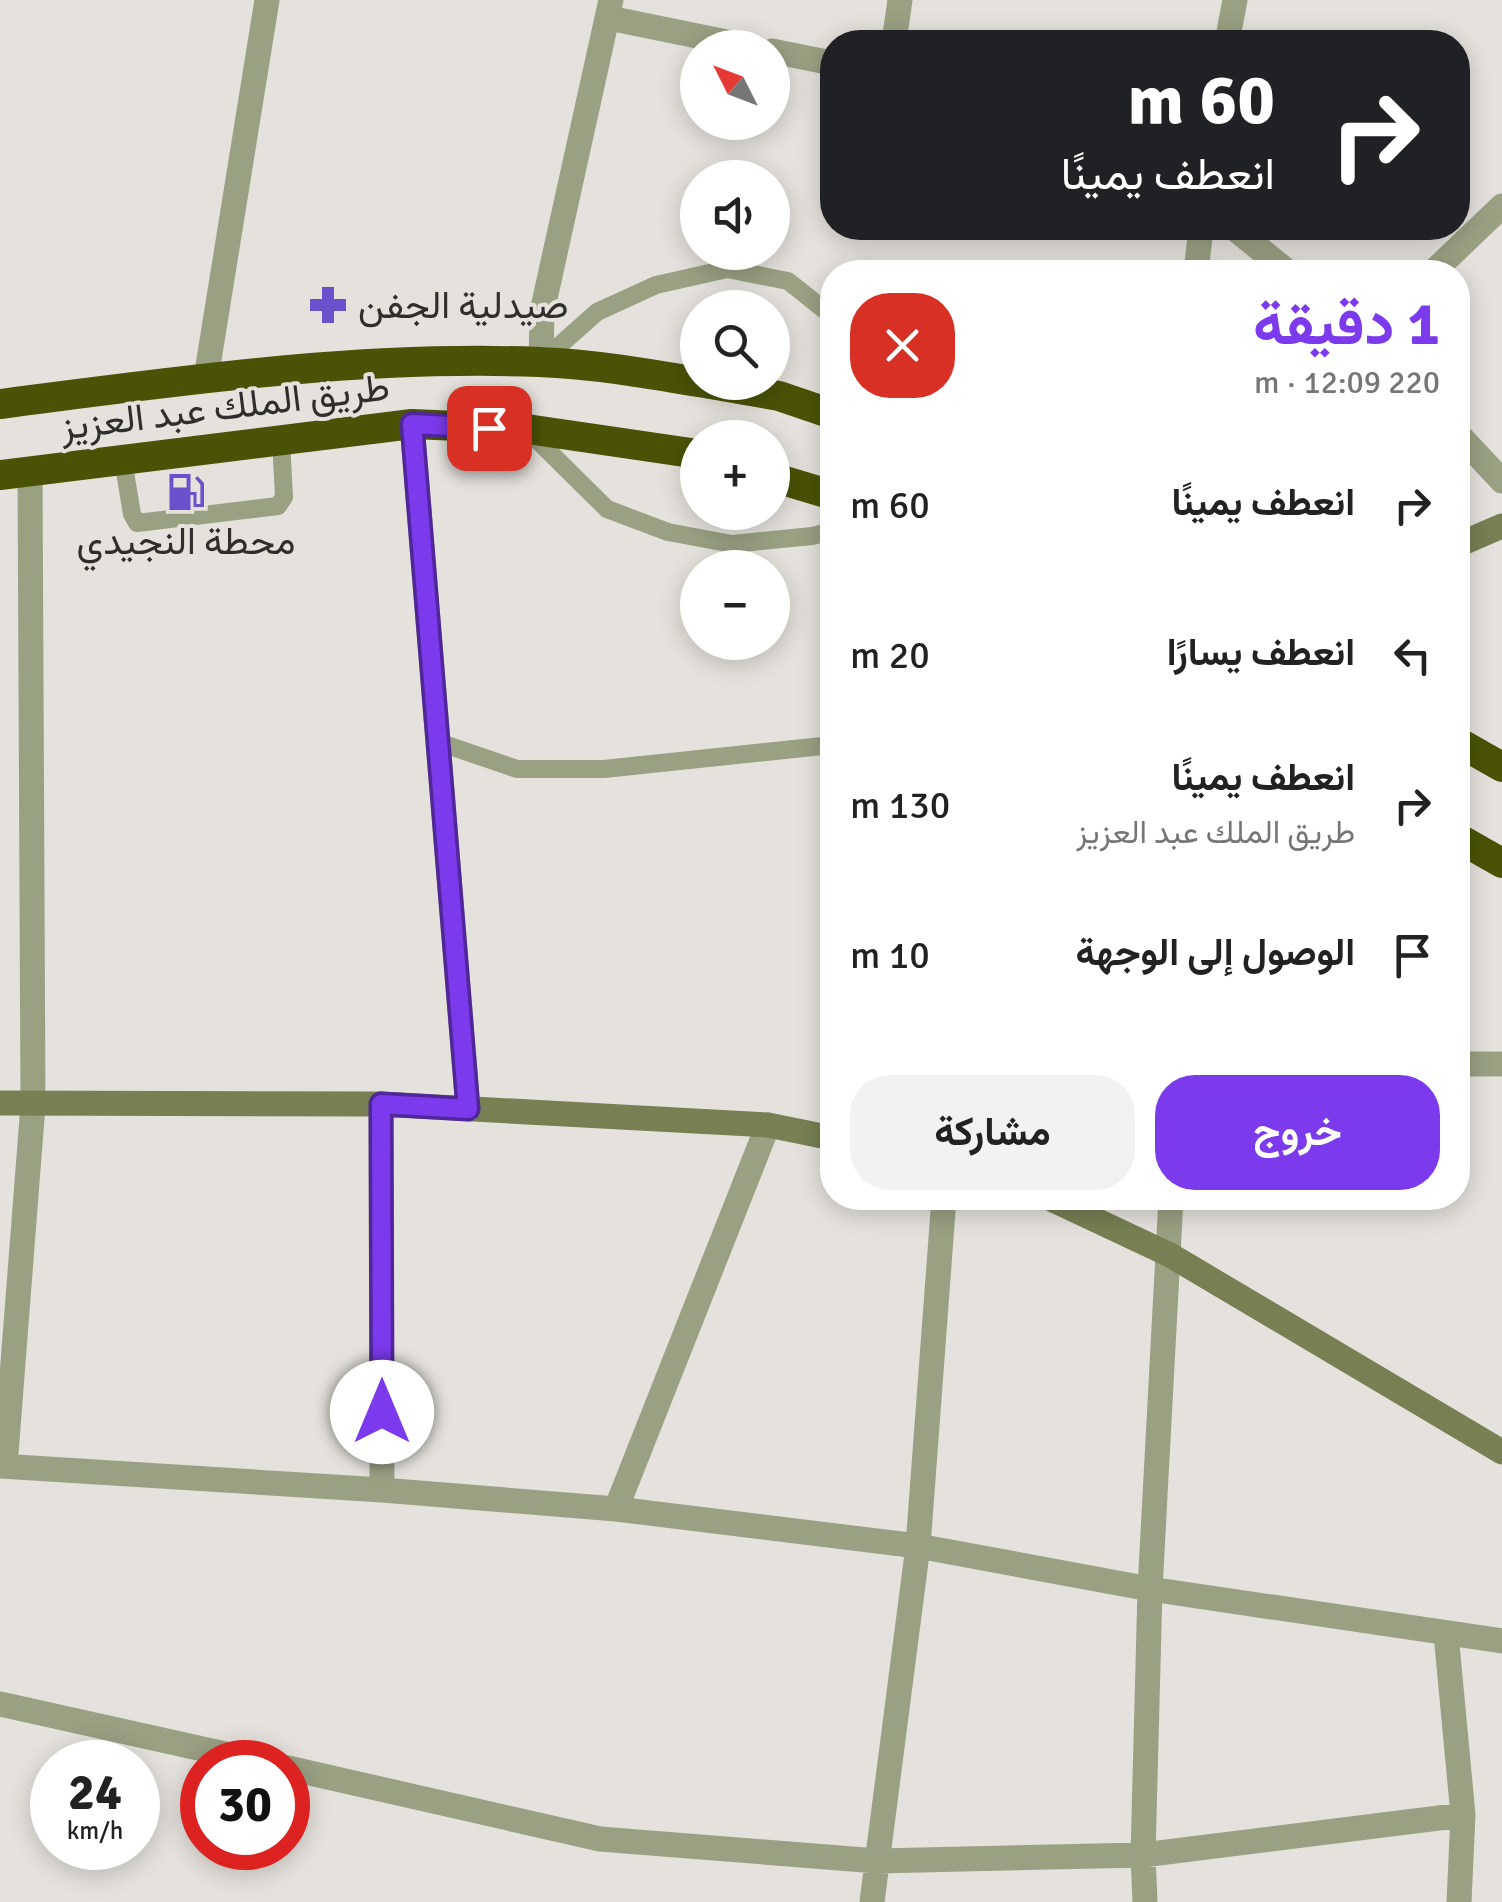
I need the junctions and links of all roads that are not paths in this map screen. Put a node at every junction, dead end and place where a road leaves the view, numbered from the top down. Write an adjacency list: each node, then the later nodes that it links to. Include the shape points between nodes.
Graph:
1 (267, 0): 18 (street)
2 (900, 0): 6 (street)
3 (1235, 0): 7 (street)
4 (610, 9): 5 (street); 17 (street, via 542,312)
5 (689, 30)
6 (896, 30)
7 (1229, 30)
8 (790, 55): 9 (street)
9 (820, 61)
10 (1502, 206): 11 (street)
11 (1470, 237)
12 (1249, 240): 14 (street)
13 (1467, 240): 15 (street)
14 (1273, 260)
15 (1446, 260)
16 (820, 307): 17 (lane, via 788,282 727,269 656,284 597,312)
17 (541, 362): 18 (highway, طريق الملك عبد العزيز, via 435,361); 19 (highway, طريق الملك عبد العزيز)
18 (206, 378): 21 (highway, طريق الملك عبد العزيز)
19 (680, 380)
20 (790, 400): 22 (highway, طريق الملك عبد العزيز)
21 (0, 404)
22 (820, 410)
23 (412, 424): 24 (highway, طريق الملك عبد العزيز); 25 (highway, طريق الملك عبد العزيز); 36 (street)
24 (527, 429): 27 (highway, طريق الملك عبد العزيز); 34 (lane, via 606,508 668,532 732,544)
25 (281, 440): 28 (highway, طريق الملك عبد العزيز); 28 (lane, via 284,498 278,506 137,522)
26 (1470, 447): 30 (street)
27 (680, 450)
28 (124, 460): 29 (highway, طريق الملك عبد العزيز)
29 (15, 473): 46 (street)
30 (1502, 481)
31 (790, 483): 32 (highway)
32 (820, 492)
33 (1502, 526): 35 (street)
34 (820, 534)
35 (1470, 540)
36 (438, 742): 37 (lane, via 517,769 604,768); 47 (street)
37 (820, 745)
38 (1470, 749): 39 (highway)
39 (1502, 767)
40 (1470, 845): 41 (highway)
41 (1502, 863)
42 (1470, 1064): 43 (street)
43 (1502, 1064)
44 (0, 1103): 46 (street)
45 (381, 1104): 46 (street); 47 (street); 56 (street)
46 (32, 1105): 55 (street)
47 (468, 1109): 48 (street)
48 (768, 1125): 49 (street); 57 (street)
49 (820, 1136)
50 (943, 1210): 58 (street)
51 (1074, 1210): 53 (street)
52 (1170, 1210): 53 (street)
53 (1170, 1255): 54 (street); 59 (street)
54 (1502, 1452)
55 (2, 1466): 56 (street)
56 (382, 1490): 57 (street)
57 (616, 1509): 58 (street)
58 (918, 1546): 59 (street); 67 (street)
59 (1150, 1590): 60 (street); 66 (street)
60 (1446, 1634): 61 (street); 65 (street)
61 (1502, 1641)
62 (0, 1704): 63 (street)
63 (180, 1744)
64 (310, 1773): 67 (street, via 600,1840)
65 (1462, 1815): 66 (street); 70 (street)
66 (1142, 1855): 67 (street); 69 (street)
67 (877, 1861): 68 (street)
68 (872, 1902)
69 (1145, 1902)
70 (1459, 1902)

